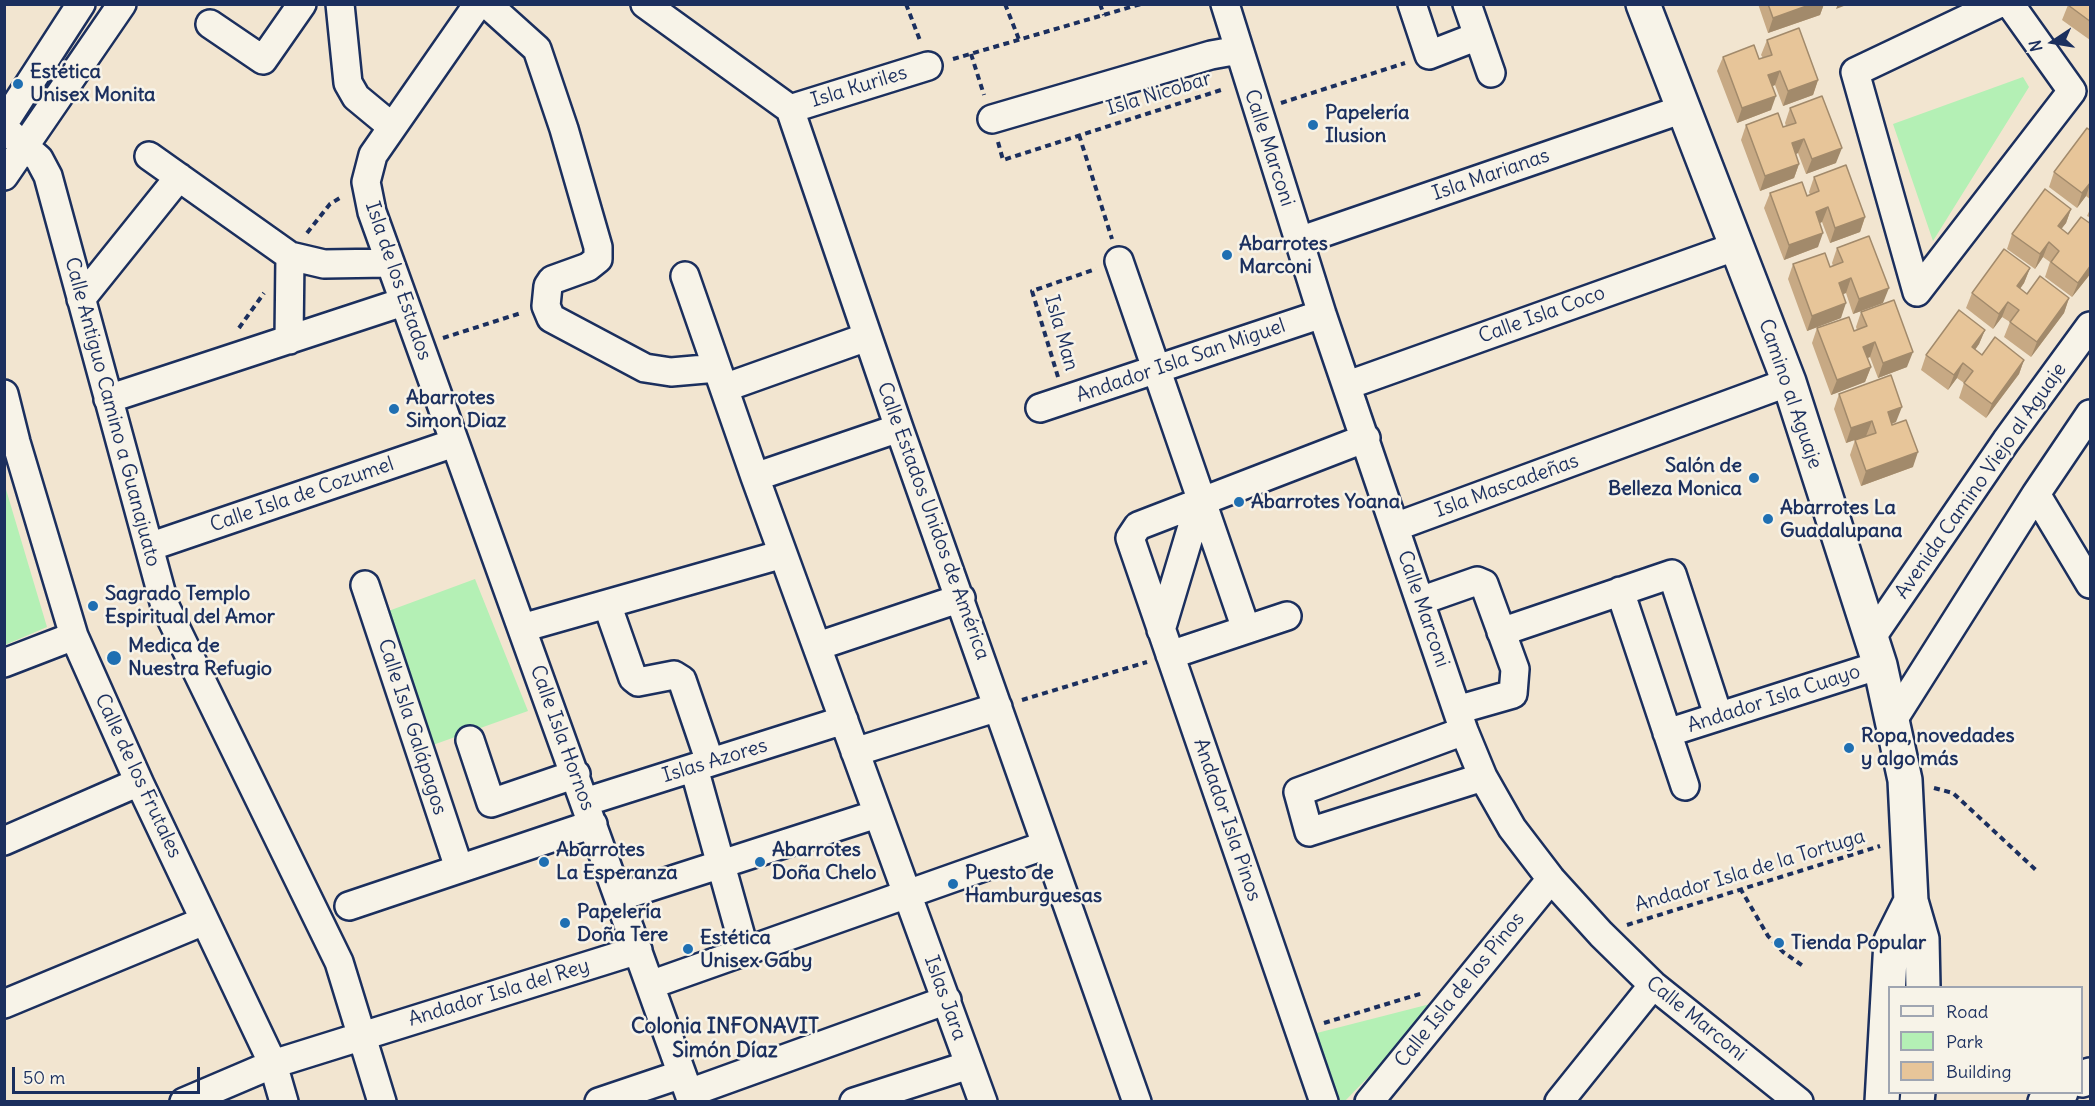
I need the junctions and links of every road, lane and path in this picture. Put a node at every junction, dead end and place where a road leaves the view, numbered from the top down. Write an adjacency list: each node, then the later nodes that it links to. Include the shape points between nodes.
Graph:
1 (81, 4): 31 (street)
2 (122, 4): 35 (street)
3 (302, 4): 19 (street, via 263,60)
4 (340, 4): 32 (street, via 348,83 356,97)
5 (478, 4): 32 (street, Isla de los Estados)
6 (487, 4): 49 (street, via 537,49 598,247 598,259 588,267 552,280)
7 (645, 4): 27 (street)
8 (906, 4): 24 (path)
9 (1005, 4): 21 (path)
10 (1100, 4): 18 (path)
11 (1141, 4): 18 (path)
12 (1225, 4): 22 (street, Calle Marconi)
13 (1412, 4): 23 (street)
14 (1467, 4): 20 (street)
15 (1643, 4): 28 (main road, Camino al Aguaje)
16 (1998, 4): 17 (street, via 1855,72 1917,292 2072,91)
17 (2010, 4)
18 (1104, 16): 21 (path)
19 (210, 24)
20 (1478, 36): 23 (street); 25 (street)
21 (1020, 42): 24 (path)
22 (1239, 50): 26 (street, Calle Marconi); 30 (street)
23 (1430, 54): 29 (path)
24 (928, 66): 27 (street, Isla Kuriles)
25 (1491, 73)
26 (1248, 82): 29 (street, Calle Marconi); 34 (path, Isla Nicobar)
27 (790, 109): 52 (street, Calle Estados Unidos de América)
28 (1683, 109): 41 (street, Isla Marianas); 42 (main road, Camino al Aguaje)
29 (1258, 111): 41 (street, Calle Marconi)
30 (992, 120)
31 (4, 123)
32 (391, 126): 40 (street, Isla de los Estados, via 373,155)
33 (4, 128): 35 (street, Calle Antiguo Camino a Guanajuato)
34 (1079, 135): 37 (path, Isla Nicobar); 44 (path)
35 (26, 146): 38 (street); 47 (street, Calle Antiguo Camino a Guanajuato, via 48,176)
36 (149, 156): 39 (street)
37 (1003, 160)
38 (4, 176)
39 (179, 177): 43 (street); 47 (street)
40 (366, 182): 43 (path, via 330,204); 45 (street, Isla de los Estados)
41 (1299, 241): 50 (street, Calle Marconi)
42 (1737, 246): 58 (main road, Camino al Aguaje); 59 (street, Calle Isla Coco)
43 (290, 256): 45 (street, via 324,264); 53 (street); 55 (path)
44 (1119, 261): 56 (street); 62 (path, Isla Man, via 1032,291)
45 (389, 263): 48 (street, Isla de los Estados)
46 (685, 276): 57 (street, Islas Jara)
47 (81, 299): 61 (street, Calle Antiguo Camino a Guanajuato)
48 (403, 302): 53 (street); 54 (street, Isla de los Estados)
49 (546, 306): 54 (path); 57 (street, via 551,318 645,368)
50 (1322, 314): 56 (street, Andador Isla San Miguel); 59 (street, Calle Marconi)
51 (2091, 326): 87 (street, Avenida Camino Viejo al Aguaje, via 2006,441)
52 (867, 338): 57 (street); 64 (street, Calle Estados Unidos de América)
53 (289, 339): 55 (street)
54 (419, 345): 66 (street, Isla de los Estados)
55 (214, 363): 61 (street)
56 (1154, 369): 62 (street, Andador Isla San Miguel); 70 (street)
57 (720, 378): 68 (street, Islas Jara)
58 (1789, 382): 71 (street, Isla Mascadeñas); 87 (main road, Camino al Aguaje)
59 (1347, 385): 65 (street, Calle Marconi)
60 (4, 394): 67 (street, Calle de los Frutales)
61 (108, 399): 72 (street, Calle Antiguo Camino a Guanajuato)
62 (1053, 404)
63 (2091, 414): 69 (street)
64 (899, 428): 68 (street); 77 (street, Calle Estados Unidos de América)
65 (1366, 438): 70 (street); 71 (street, Calle Marconi)
66 (454, 443): 72 (street, Calle Isla de Cozumel); 81 (street, Calle Isla Hornos)
67 (10, 450): 85 (street, Calle de los Frutales)
68 (755, 477): 73 (street, Islas Jara)
69 (2036, 494): 74 (street); 93 (street)
70 (1200, 500): 82 (street); 83 (street); 83 (street, Andador Isla Pinos, via 1138,526 1130,537)
71 (1395, 528): 78 (street, Calle Marconi)
72 (149, 547): 132 (street, Calle Antiguo Camino a Guanajuato, via 165,606 339,962)
73 (783, 554): 79 (street); 86 (street, Islas Jara)
74 (2091, 584)
75 (365, 585): 110 (street, Calle Isla Galápagos)
76 (1620, 591): 84 (street); 91 (street, via 1672,574); 95 (street)
77 (961, 598): 86 (street); 90 (street, Calle Estados Unidos de América)
78 (1420, 602): 84 (street, via 1477,581 1484,584); 94 (street, Calle Marconi)
79 (607, 604): 81 (street); 98 (street, via 633,678 638,682 674,675 682,680)
80 (1287, 616): 82 (street)
81 (522, 628): 99 (street, Calle Isla Hornos)
82 (1246, 629): 88 (street)
83 (1161, 630): 88 (street, Andador Isla Pinos)
84 (1501, 632): 94 (street, via 1515,669 1513,694)
85 (74, 636): 89 (street); 102 (street, Calle de los Frutales)
86 (818, 646): 92 (street, Islas Jara)
87 (1876, 651): 91 (street, Andador Isla Cuayo); 93 (main road, Camino al Aguaje)
88 (1170, 656): 90 (path); 131 (street, Andador Isla Pinos)
89 (4, 663)
90 (998, 707): 97 (street); 108 (street, Calle Estados Unidos de América)
91 (1718, 715): 95 (street, Andador Isla Cuayo)
92 (844, 720): 97 (street, Islas Jara); 98 (street, Islas Azores)
93 (1893, 720): 101 (main road, Camino al Aguaje)
94 (1461, 721): 100 (street, Calle Marconi); 100 (street, via 1298,792 1309,832)
95 (1667, 733): 103 (street)
96 (470, 740): 99 (street, via 491,802)
97 (855, 752): 105 (street, Islas Jara)
98 (702, 765): 104 (street, Islas Azores, via 625,789); 109 (street)
99 (576, 774): 104 (street, Calle Isla Hornos)
100 (1482, 777): 112 (street, Calle Marconi, via 1512,828)
101 (1905, 780): 106 (main road, Camino al Aguaje); 111 (path, via 1953,793)
102 (139, 782): 107 (street); 118 (street, Calle de los Frutales)
103 (1685, 786)
104 (589, 813): 110 (street, Islas Azores); 115 (street, Calle Isla Hornos)
105 (878, 814): 109 (street); 114 (street, Islas Jara)
106 (1908, 837): 113 (path, Andador Isla de la Tortuga); 116 (main road, Camino al Aguaje)
107 (4, 841)
108 (1046, 845): 114 (street); 143 (street, Calle Estados Unidos de América)
109 (721, 863): 115 (street); 121 (street)
110 (459, 868): 117 (street, Islas Azores)
111 (2037, 871)
112 (1551, 879): 119 (street, Calle Marconi); 145 (street, Calle Isla de los Pinos)
113 (1740, 888): 119 (path, Andador Isla de la Tortuga); 122 (path, via 1768,936)
114 (906, 894): 121 (street); 129 (street, Islas Jara)
115 (619, 897): 120 (street, Calle Isla Hornos)
116 (1911, 901): 125 (main road, Camino al Aguaje, via 1891,940); 126 (main road, Camino al Aguaje, via 1922,939)
117 (349, 906)
118 (204, 921): 130 (street); 133 (street, Calle de los Frutales)
119 (1601, 934): 124 (street, Calle Marconi)
120 (638, 950): 123 (street, Calle Isla Hornos); 132 (street, Andador Isla del Rey)
121 (745, 951): 123 (street)
122 (1803, 966)
123 (650, 985): 135 (street, Calle Isla Hornos)
124 (1653, 985): 146 (street); 147 (street, Calle Marconi)
125 (1888, 986)
126 (1923, 986)
127 (1424, 993): 131 (path)
128 (1888, 994): 148 (main road, Camino al Aguaje)
129 (947, 1000): 134 (street, Islas Jara); 136 (street)
130 (4, 1004)
131 (1300, 1030): 144 (street, Andador Isla Pinos)
132 (361, 1036): 133 (street, Andador Isla del Rey); 139 (street, Calle Antiguo Camino a Guanajuato)
133 (273, 1064): 137 (street, Andador Isla del Rey); 138 (street, Calle de los Frutales)
134 (969, 1065): 141 (street); 142 (street, Islas Jara)
135 (688, 1089): 136 (street); 140 (street)
136 (728, 1091)
137 (184, 1101)
138 (284, 1101)
139 (382, 1101)
140 (599, 1101)
141 (854, 1101)
142 (983, 1101)
143 (1137, 1101)
144 (1324, 1101)
145 (1369, 1101)
146 (1559, 1101)
147 (1799, 1101)
148 (1882, 1101)

